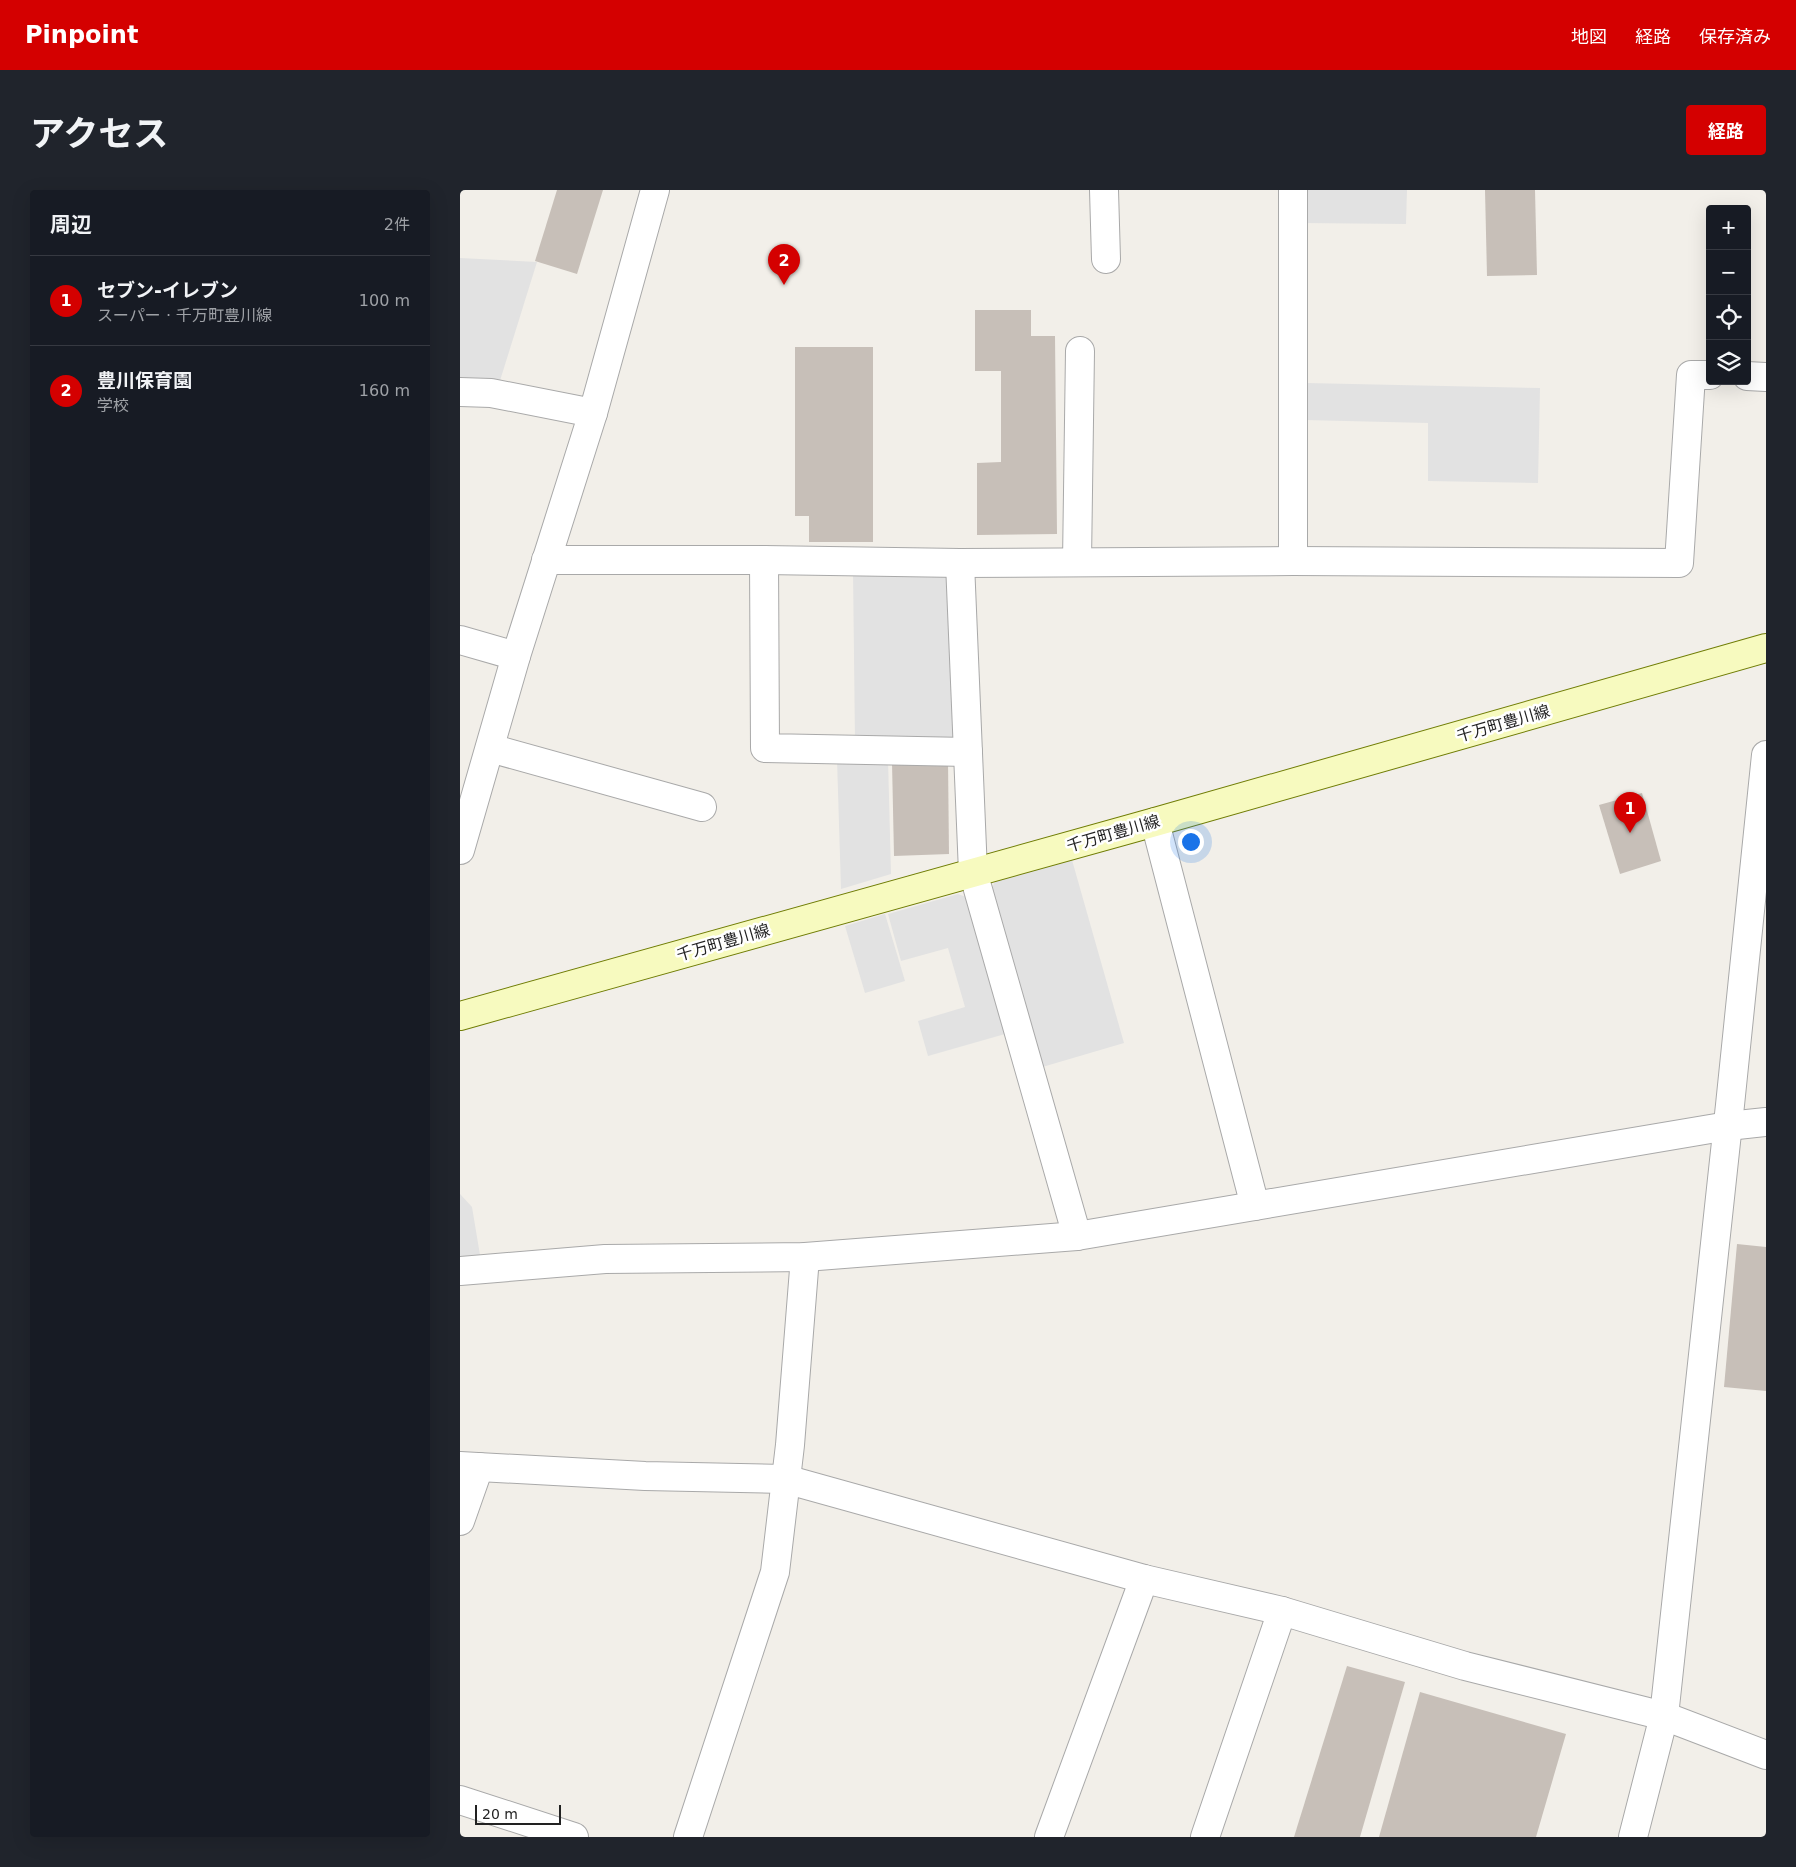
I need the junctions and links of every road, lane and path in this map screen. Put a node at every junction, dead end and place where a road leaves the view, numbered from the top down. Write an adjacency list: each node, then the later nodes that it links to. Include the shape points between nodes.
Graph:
1 (655, 190): 10 (street)
2 (1104, 190): 4 (street)
3 (1293, 190): 13 (street)
4 (1106, 259)
5 (1080, 351): 14 (street)
6 (1706, 375): 13 (street, via 1691,375 1679,563)
7 (1751, 376): 8 (street)
8 (1766, 377)
9 (460, 392): 10 (street, via 490,393)
10 (593, 413): 11 (street)
11 (546, 560): 12 (street); 18 (street)
12 (764, 560): 15 (street); 20 (street, via 765,748)
13 (1293, 561): 14 (street)
14 (1078, 562): 15 (street)
15 (960, 563): 20 (street)
16 (460, 640): 18 (street)
17 (1766, 648): 23 (main road, 千万町豊川線)
18 (516, 656): 19 (street)
19 (490, 748): 22 (street); 24 (street)
20 (968, 752): 25 (street)
21 (1766, 755): 28 (street)
22 (702, 807)
23 (1155, 822): 25 (main road, 千万町豊川線); 29 (street)
24 (460, 850)
25 (973, 872): 26 (main road, 千万町豊川線); 30 (street)
26 (460, 1016)
27 (1766, 1122): 28 (street)
28 (1728, 1126): 29 (street); 38 (street)
29 (1255, 1206): 30 (street)
30 (1077, 1236): 31 (street)
31 (805, 1257): 32 (street, via 605,1259); 34 (street)
32 (460, 1271)
33 (470, 1466): 34 (street, via 645,1476); 35 (street)
34 (785, 1479): 36 (street); 42 (street, via 774,1572)
35 (460, 1521)
36 (1144, 1579): 37 (street); 43 (street)
37 (1282, 1611): 38 (street, via 1465,1666); 44 (street)
38 (1664, 1716): 39 (street); 45 (street)
39 (1766, 1755)
40 (460, 1800): 41 (street)
41 (574, 1837)
42 (688, 1837)
43 (1049, 1837)
44 (1205, 1837)
45 (1633, 1837)

